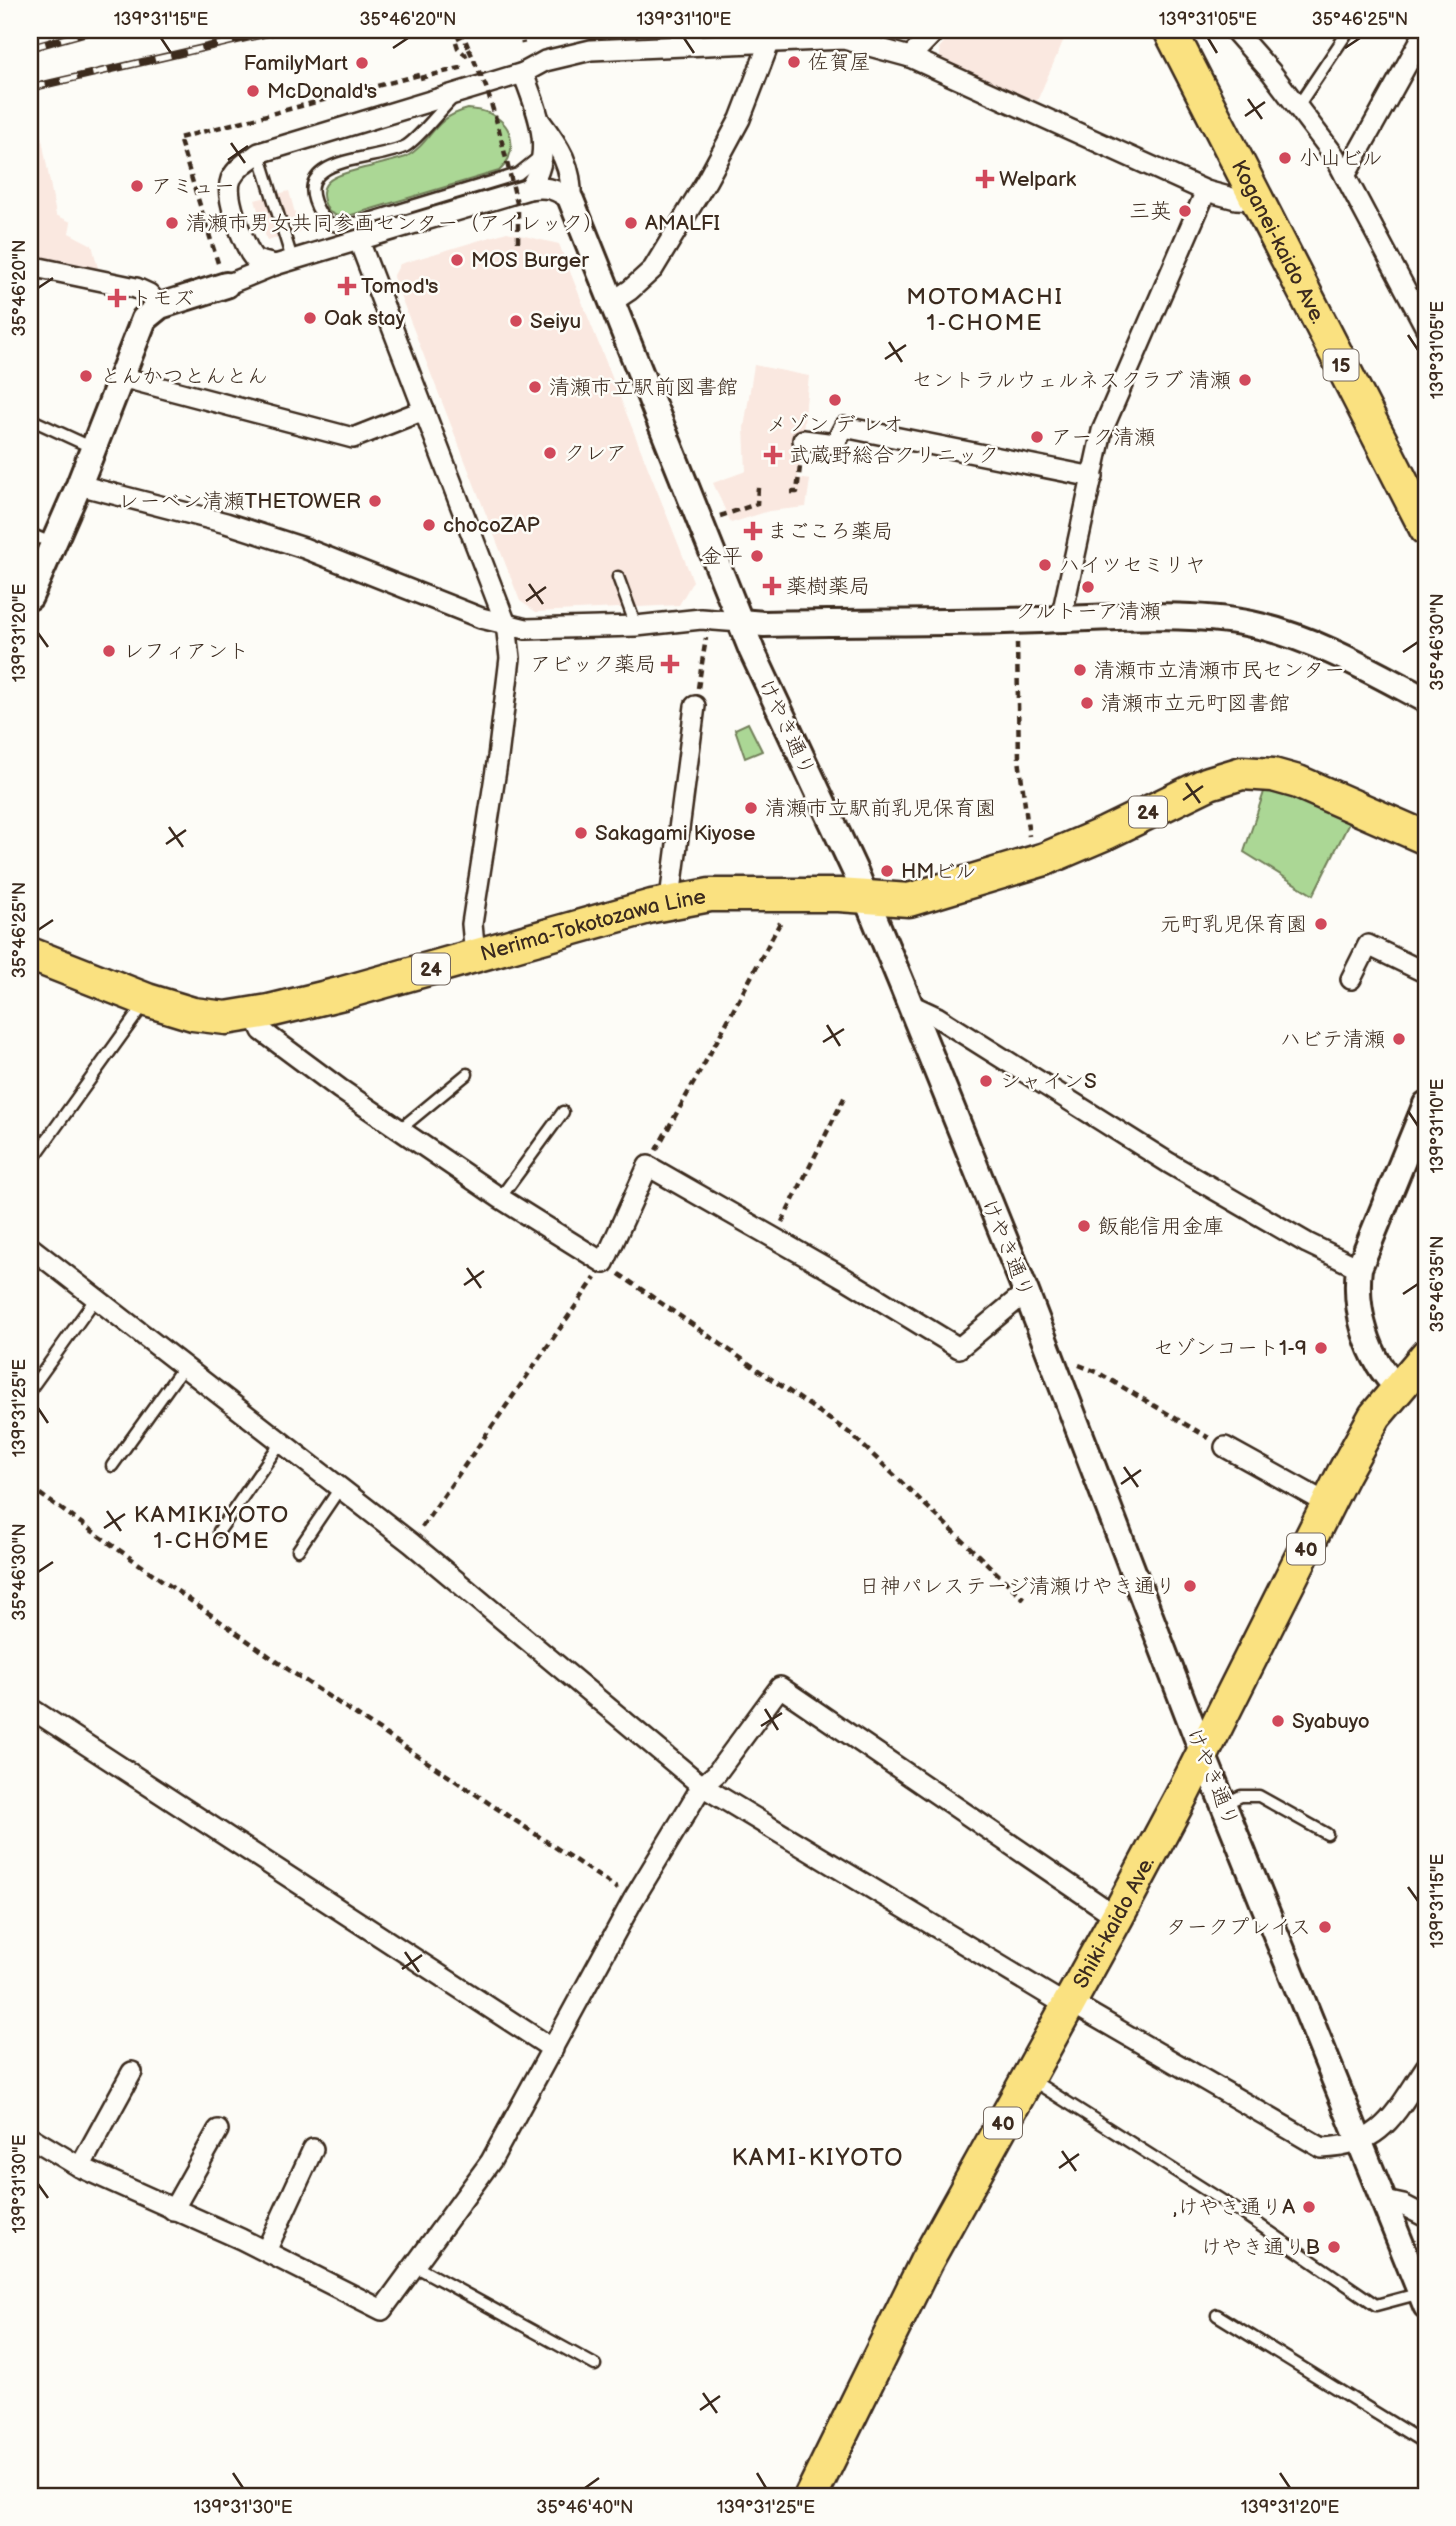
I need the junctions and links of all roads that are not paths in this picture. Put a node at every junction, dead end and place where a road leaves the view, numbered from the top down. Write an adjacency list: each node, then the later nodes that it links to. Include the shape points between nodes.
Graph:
1 (936, 30): 7 (street)
2 (1170, 30): 17 (main road, Koganei-kaido Ave. / 15)
3 (1234, 30): 10 (street)
4 (1349, 30): 10 (lane)
5 (1426, 30): 13 (street)
6 (770, 41): 7 (street, via 844,39); 8 (street, via 591,50 545,61); 23 (street, via 740,119 707,180 653,269)
7 (910, 57): 15 (street)
8 (523, 73): 9 (street); 11 (street)
9 (458, 93): 12 (street); 14 (lane, via 407,146 331,166 318,176 312,187 324,219 334,227 346,226)
10 (1298, 106): 13 (street)
11 (540, 120): 14 (street, via 542,165 537,177); 16 (street, via 558,145 572,182)
12 (259, 153): 19 (street, via 242,164 231,180 230,196); 20 (lane)
13 (1345, 176): 25 (street)
14 (524, 182): 16 (street, via 558,190); 18 (street)
15 (1206, 191): 17 (street); 31 (street, via 1102,431)
16 (571, 200): 23 (street, けやき通り)
17 (1257, 200): 33 (main road, Koganei-kaido Ave. / 15)
18 (359, 241): 20 (street); 27 (street)
19 (245, 243): 20 (street, via 255,260); 22 (street, via 244,270)
20 (283, 262): 22 (street)
21 (30, 266): 24 (street, via 136,288)
22 (226, 285): 24 (street)
23 (612, 302): 39 (street, けやき通り)
24 (160, 306): 26 (street, via 139,328)
25 (1426, 328)
26 (121, 377): 27 (street, via 353,438); 30 (street)
27 (424, 410): 40 (street)
28 (30, 419): 30 (lane)
29 (803, 440): 31 (street, via 835,444 844,427)
30 (93, 448): 32 (street)
31 (1093, 477): 38 (street)
32 (79, 485): 35 (street); 40 (street, via 304,548)
33 (1426, 529)
34 (30, 534): 35 (lane)
35 (54, 544): 37 (street)
36 (618, 577): 41 (lane)
37 (30, 597)
38 (1061, 620): 39 (street); 42 (street, via 1217,619 1251,624 1321,648)
39 (740, 622): 41 (street, via 701,619); 45 (street, けやき通り, via 855,871)
40 (506, 624): 41 (street, via 526,629); 48 (street, via 510,658 472,924)
41 (636, 626)
42 (1426, 700)
43 (695, 706): 46 (street)
44 (1426, 838): 45 (main road, Nerima-Tokotozawa Line / 24, via 1298,782 1241,773 1032,863 909,900)
45 (852, 897): 46 (main road, Nerima-Tokotozawa Line / 24, via 710,895); 52 (street, けやき通り)
46 (672, 902): 48 (main road, Nerima-Tokotozawa Line / 24)
47 (30, 954): 51 (main road, Nerima-Tokotozawa Line / 24)
48 (475, 957): 53 (main road, Nerima-Tokotozawa Line / 24)
49 (1426, 973): 50 (street, via 1368,945)
50 (1351, 979)
51 (147, 1000): 53 (main road, Nerima-Tokotozawa Line / 24, via 192,1014 226,1018); 58 (lane)
52 (909, 1004): 61 (street, via 937,1017 1168,1163 1307,1244); 62 (street, けやき通り)
53 (254, 1014): 57 (street, via 262,1031)
54 (467, 1074): 57 (lane)
55 (1426, 1104): 61 (street)
56 (563, 1112): 59 (lane)
57 (399, 1130): 59 (street)
58 (33, 1159)
59 (500, 1198): 62 (street, via 604,1263 648,1166 959,1348)
60 (30, 1247): 63 (street)
61 (1359, 1268): 66 (street, via 1359,1311 1376,1360)
62 (1026, 1292): 76 (street, けやき通り)
63 (96, 1298): 65 (street); 67 (lane)
64 (1426, 1356): 66 (main road, Shiki-kaido Ave. / 40)
65 (184, 1366): 68 (street); 70 (lane)
66 (1398, 1388): 72 (main road, Shiki-kaido Ave. / 40, via 1375,1416)
67 (30, 1390)
68 (281, 1442): 71 (street); 73 (lane)
69 (1224, 1447): 72 (street)
70 (113, 1466)
71 (340, 1488): 74 (lane); 77 (street)
72 (1328, 1504): 76 (main road, Shiki-kaido Ave. / 40)
73 (219, 1531)
74 (298, 1550)
75 (30, 1708): 82 (street)
76 (1203, 1754): 78 (street, けやき通り); 80 (main road, Shiki-kaido Ave. / 40)
77 (702, 1786): 80 (street, via 716,1774 779,1687); 81 (street, via 1054,1998); 82 (street, via 633,1899)
78 (1223, 1804): 79 (lane, via 1241,1796 1258,1796); 88 (street, けやき通り)
79 (1328, 1834)
80 (1117, 1917): 81 (main road, Shiki-kaido Ave. / 40)
81 (1070, 2002): 85 (main road, Shiki-kaido Ave. / 40); 88 (street, via 1322,2148)
82 (553, 2049): 95 (street, via 491,2161)
83 (1426, 2067): 88 (street, via 1379,2132)
84 (132, 2072): 90 (street)
85 (1028, 2078): 96 (lane, via 1248,2217 1376,2305); 100 (main road, Shiki-kaido Ave. / 40, via 926,2262)
86 (218, 2130): 92 (street)
87 (30, 2137): 90 (street)
88 (1361, 2141): 91 (street, けやき通り)
89 (313, 2149): 94 (street)
90 (80, 2167): 92 (street)
91 (1385, 2202): 93 (street); 96 (street, けやき通り)
92 (173, 2210): 94 (street)
93 (1426, 2217)
94 (265, 2251): 95 (street, via 382,2310)
95 (415, 2266): 98 (lane)
96 (1424, 2299)
97 (1217, 2315): 99 (lane)
98 (595, 2365)
99 (1426, 2444)
100 (811, 2496)

